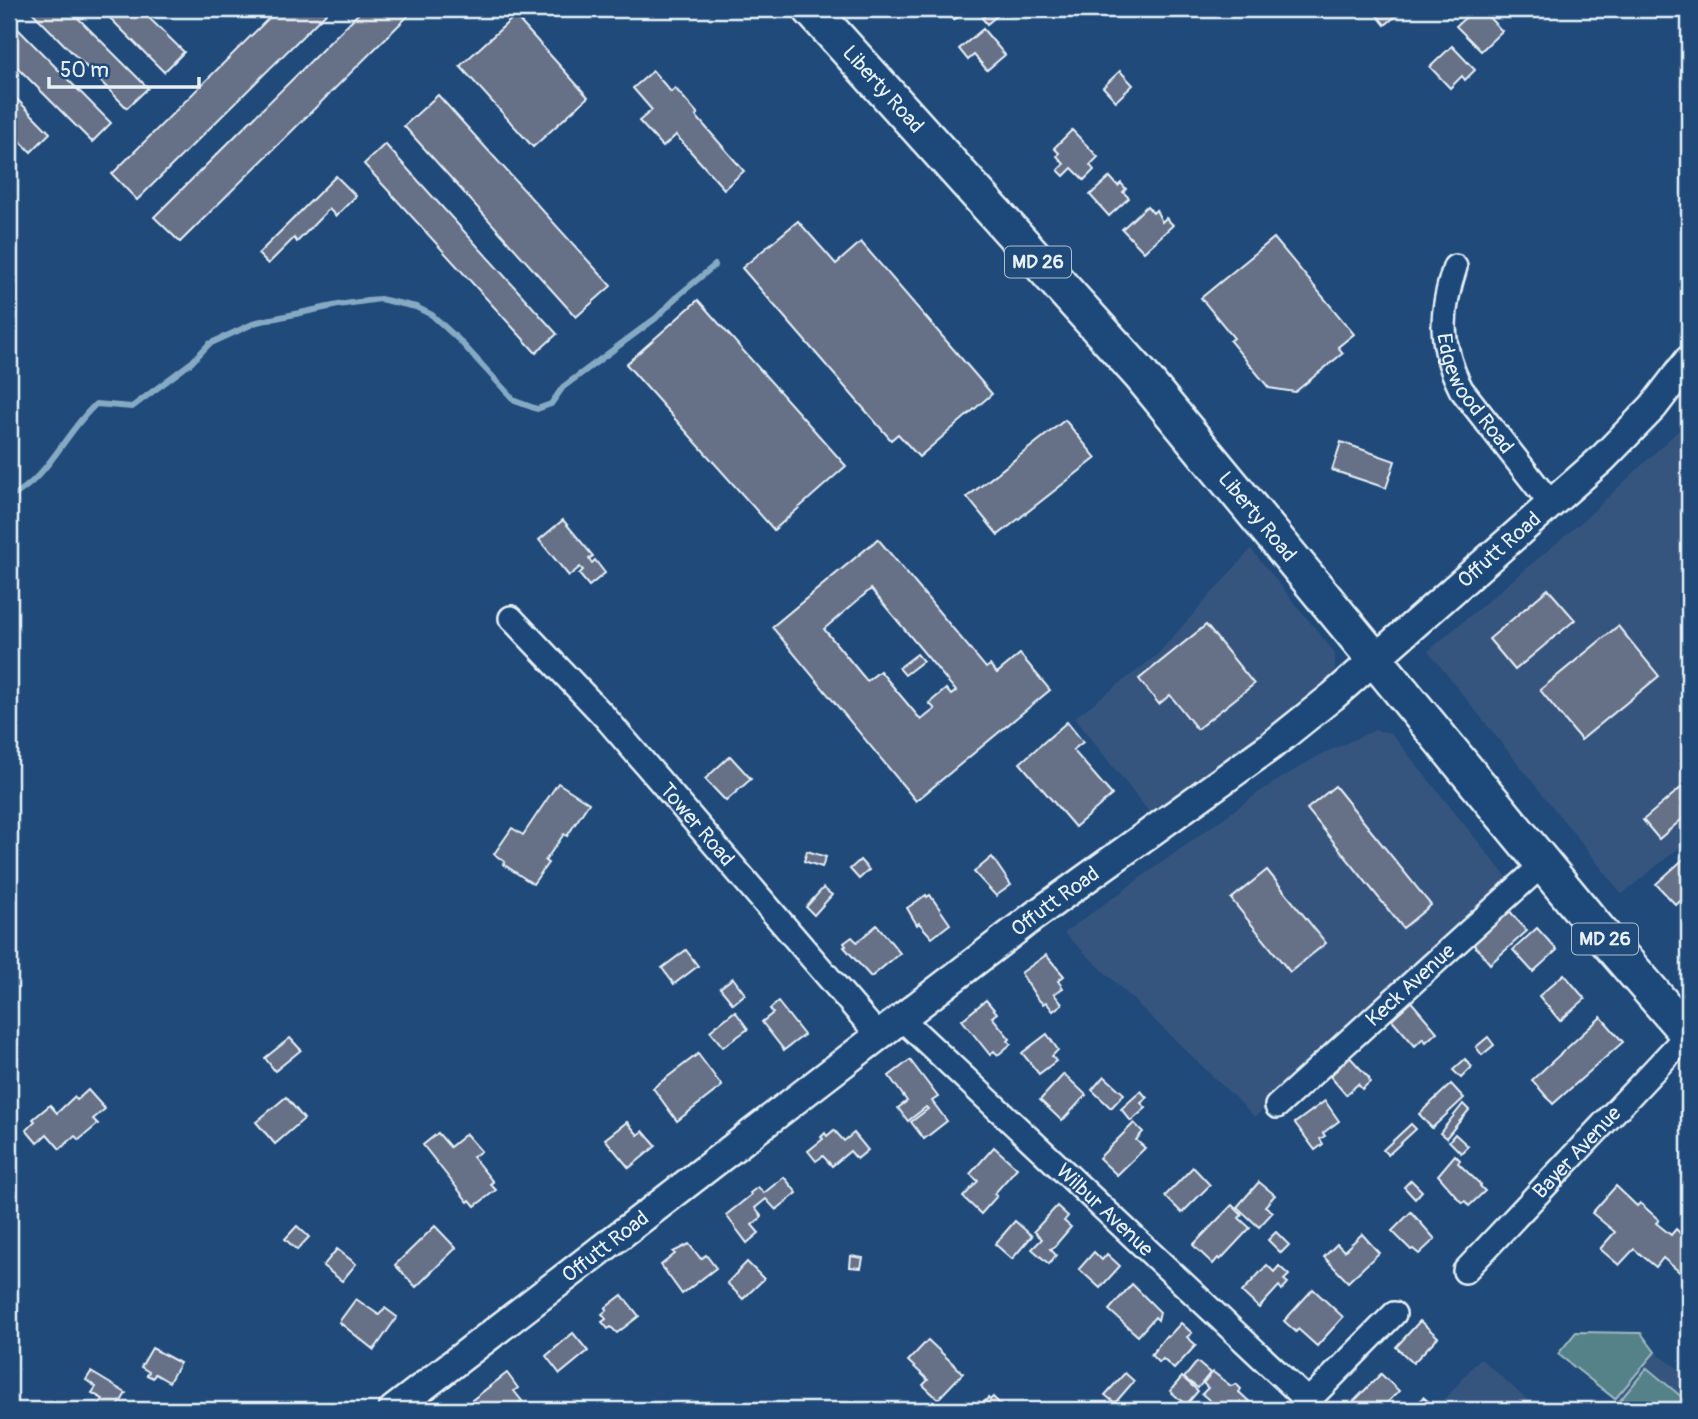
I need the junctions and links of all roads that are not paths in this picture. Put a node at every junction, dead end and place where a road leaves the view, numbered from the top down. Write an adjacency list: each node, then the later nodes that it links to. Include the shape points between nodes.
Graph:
1 (811, 9): 6 (main road, Liberty Road / MD 26, via 1140,374)
2 (1455, 267): 4 (street, Edgewood Road, via 1443,324 1451,369 1461,389)
3 (1689, 360): 4 (street, Offutt Road, via 1630,432)
4 (1551, 504): 6 (street, Offutt Road)
5 (511, 618): 10 (street, Tower Road, via 605,718)
6 (1375, 658): 7 (main road, Liberty Road / MD 26); 8 (street, Offutt Road, via 1272,745 1104,864)
7 (1543, 864): 9 (main road, Liberty Road / MD 26); 11 (street, Keck Avenue)
8 (901, 1018): 10 (street, Offutt Road); 14 (street, Wilbur Avenue)
9 (1689, 1034): 12 (street, Bayer Avenue)
10 (878, 1035): 15 (street, Offutt Road)
11 (1276, 1106)
12 (1465, 1271)
13 (1394, 1314): 14 (street)
14 (1303, 1405)
15 (393, 1410)

